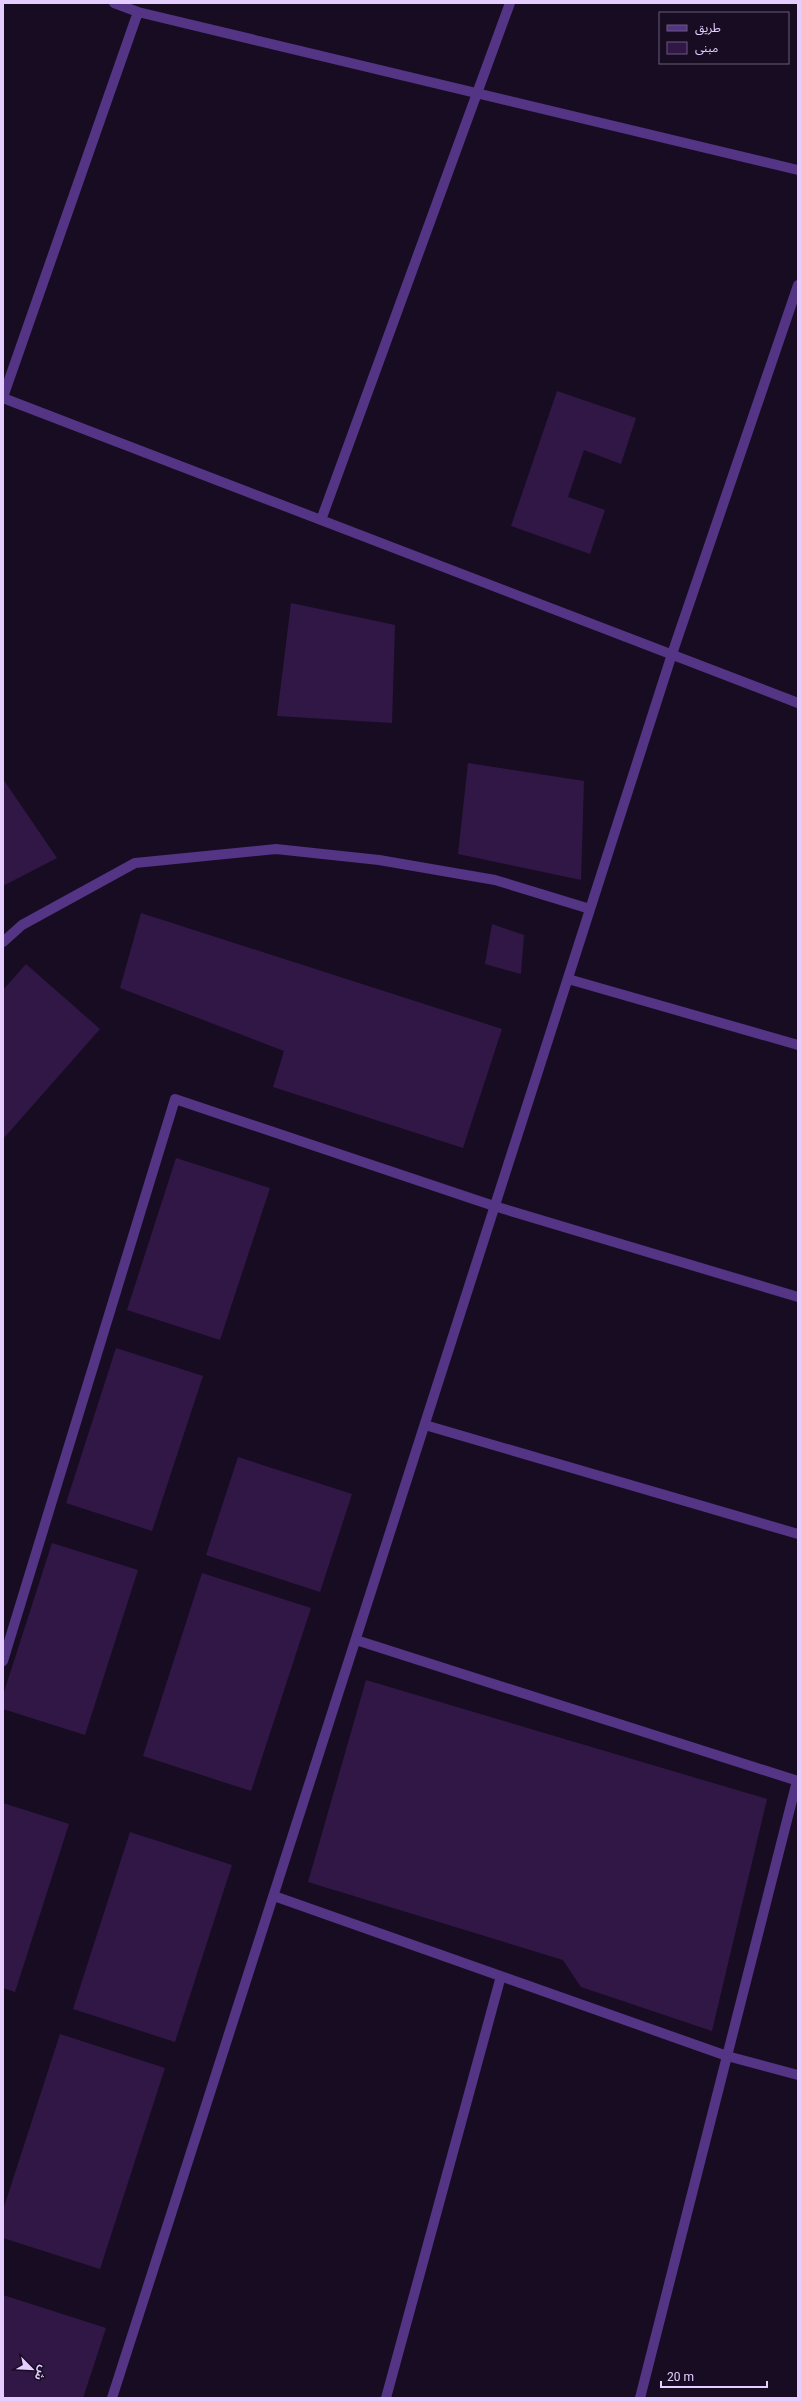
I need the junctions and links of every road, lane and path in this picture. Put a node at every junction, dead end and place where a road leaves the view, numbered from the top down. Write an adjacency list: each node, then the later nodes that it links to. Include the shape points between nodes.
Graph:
1 (114, 3): 3 (street)
2 (510, 3): 4 (street)
3 (138, 12): 4 (street); 7 (street)
4 (477, 93): 5 (street); 8 (street)
5 (798, 170)
6 (798, 285): 9 (street)
7 (3, 398): 8 (street)
8 (321, 520): 9 (street)
9 (672, 654): 10 (street); 11 (street)
10 (798, 703)
11 (590, 909): 12 (street, via 495,880 379,860 276,849 134,863 22,925); 13 (street)
12 (3, 942)
13 (568, 979): 14 (street); 15 (street)
14 (798, 1046)
15 (494, 1206): 16 (street); 17 (street); 20 (street, via 175,1099)
16 (798, 1297)
17 (425, 1425): 18 (street); 19 (street)
18 (798, 1534)
19 (356, 1640): 21 (street); 22 (street)
20 (3, 1661)
21 (797, 1781): 24 (street)
22 (274, 1896): 23 (street); 26 (street)
23 (501, 1976): 24 (street); 27 (street)
24 (727, 2056): 25 (street); 28 (street)
25 (798, 2075)
26 (112, 2398)
27 (386, 2398)
28 (640, 2398)

